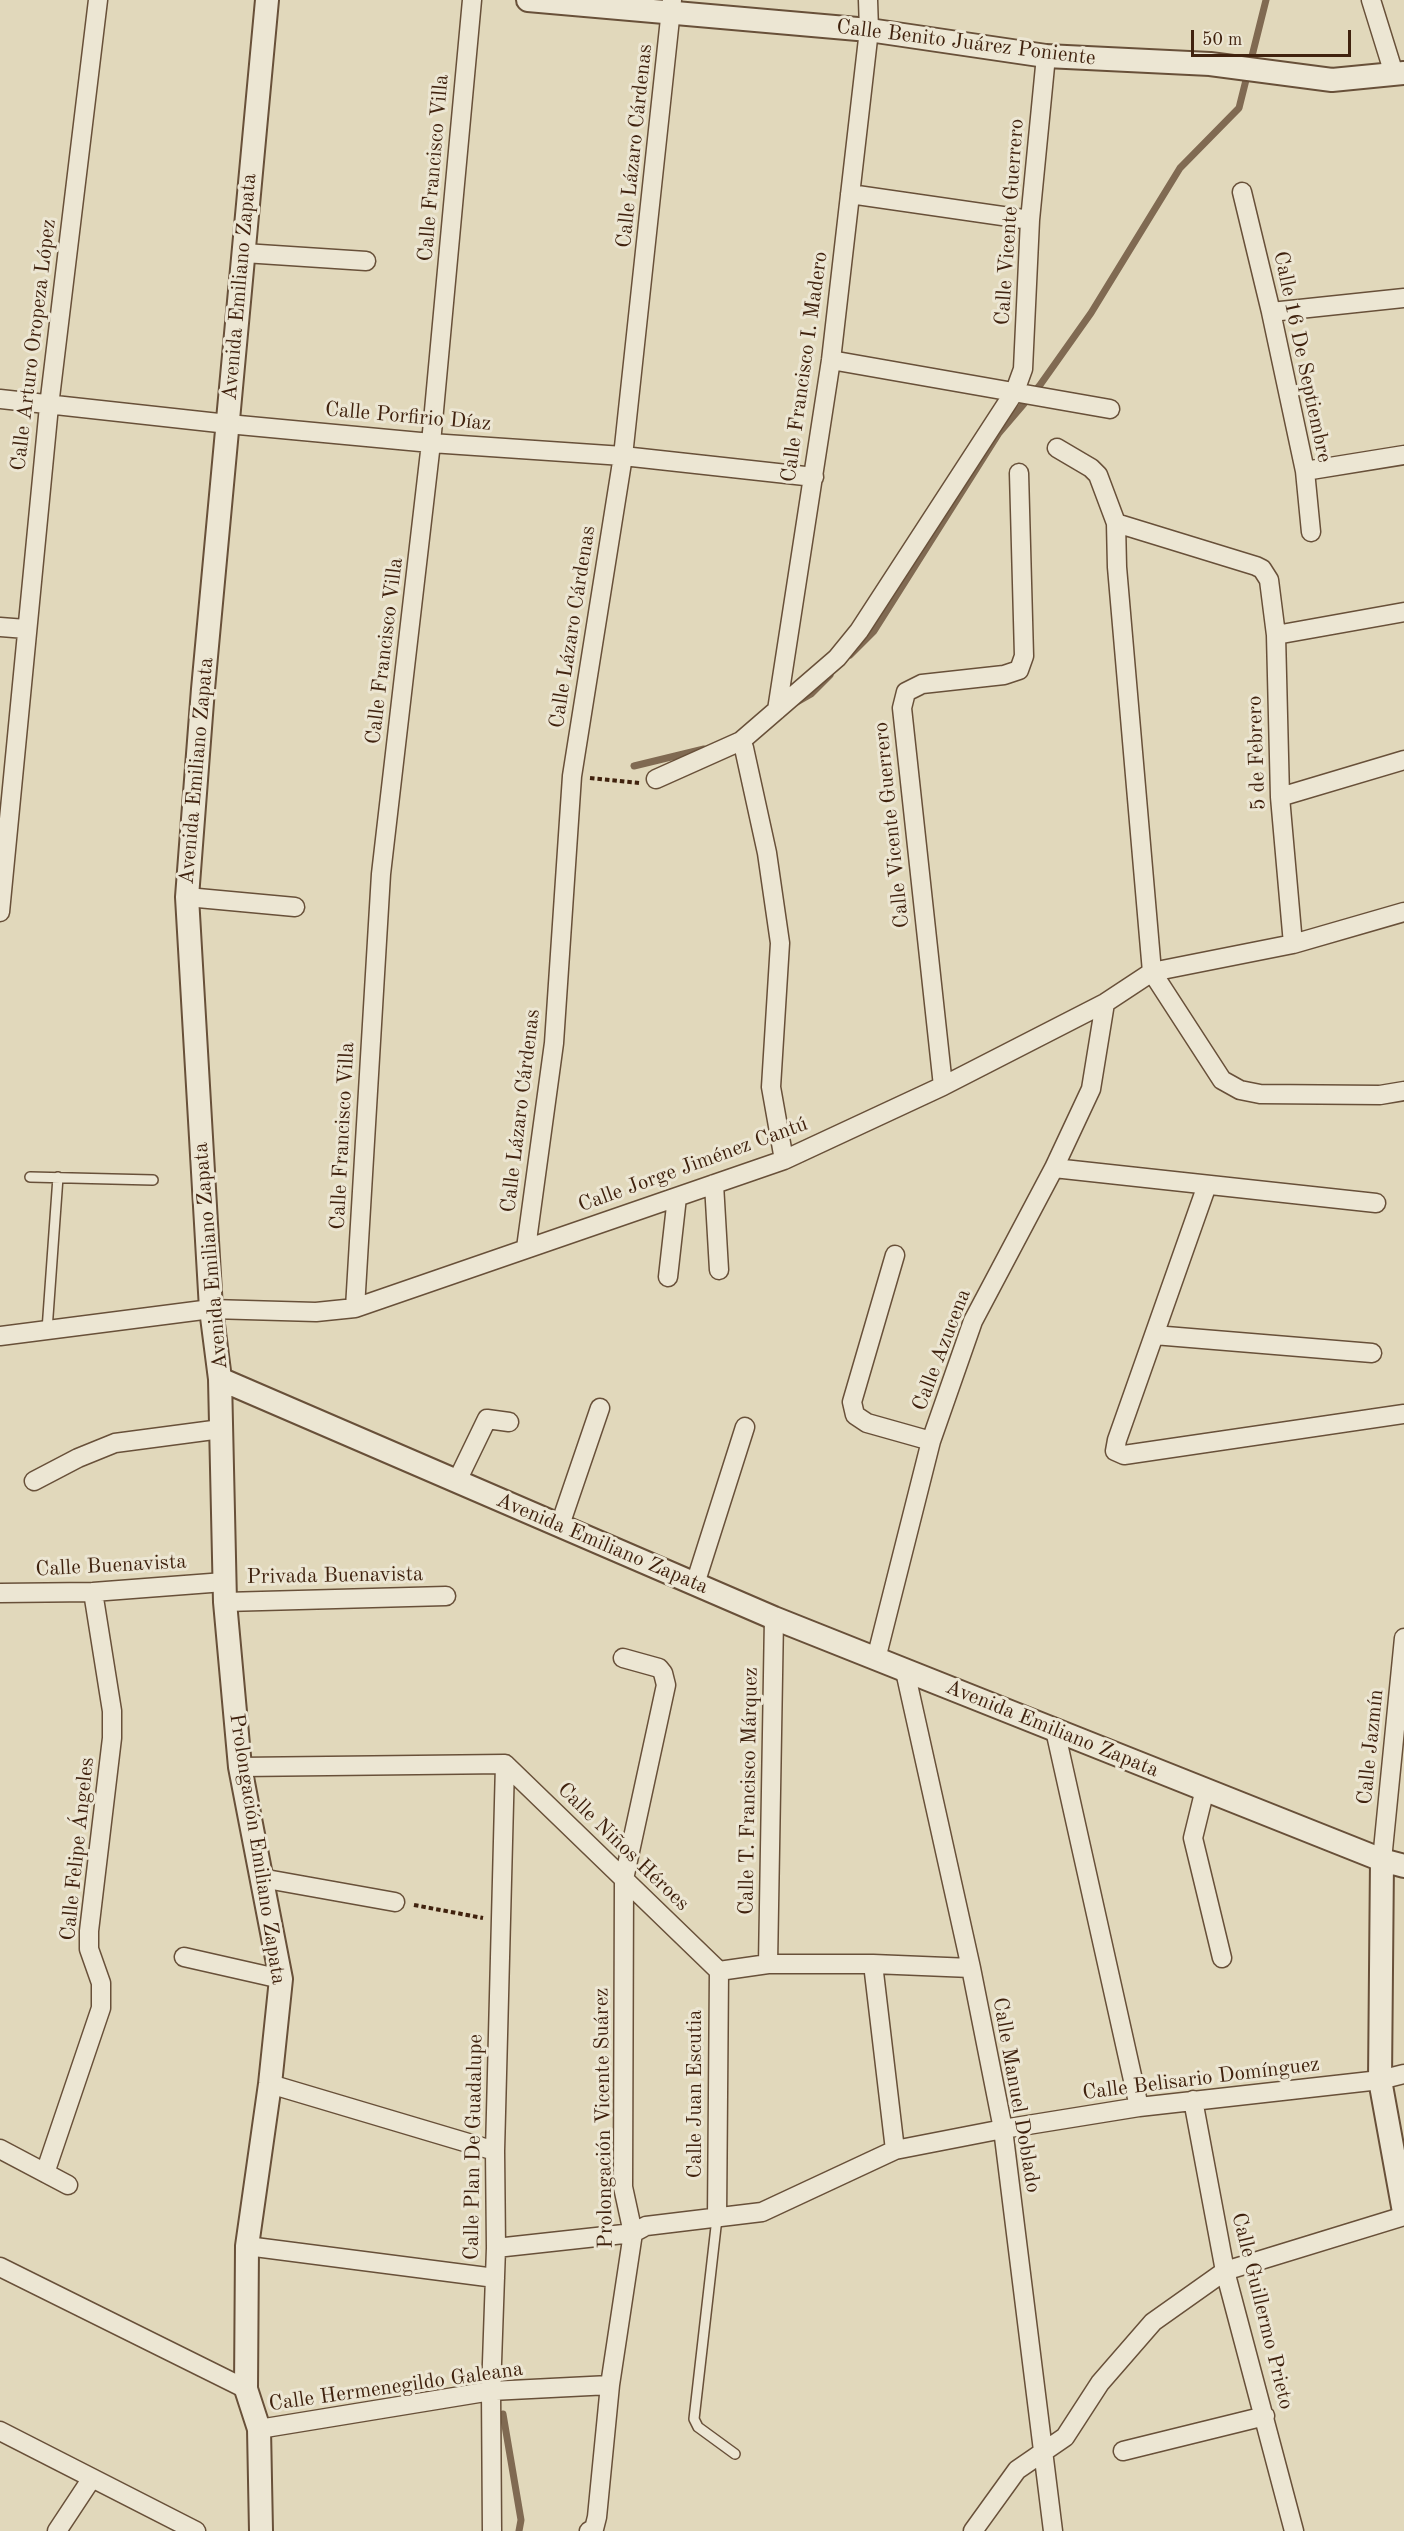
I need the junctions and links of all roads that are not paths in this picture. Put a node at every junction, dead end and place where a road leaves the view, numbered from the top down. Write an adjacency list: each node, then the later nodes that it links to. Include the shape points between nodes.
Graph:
1 (98, 0): 21 (street, Calle Arturo Oropeza López)
2 (267, 0): 14 (street, Avenida Emiliano Zapata)
3 (472, 0): 24 (street, Calle Francisco Villa)
4 (528, 0): 7 (street, Calle Benito Juárez Poniente)
5 (868, 0): 8 (street, Calle Francisco I. Madero)
6 (1371, 0): 10 (street)
7 (672, 7): 8 (street, Calle Benito Juárez Poniente); 27 (street, Calle Lázaro Cárdenas)
8 (869, 30): 9 (street, Calle Benito Juárez Poniente); 12 (street, Calle Francisco I. Madero)
9 (1046, 56): 10 (street, Calle Benito Juárez Poniente, via 1210,64 1332,80); 13 (street, Calle Vicente Guerrero)
10 (1399, 73)
11 (1242, 192): 17 (street, Calle 16 De Septiembre)
12 (850, 194): 13 (street); 18 (street, Calle Francisco I. Madero)
13 (1030, 220): 19 (street, Calle Vicente Guerrero, via 1023,369)
14 (244, 253): 15 (street); 23 (street, Avenida Emiliano Zapata)
15 (366, 261)
16 (1404, 298): 17 (street)
17 (1271, 312): 28 (street, Calle 16 De Septiembre)
18 (831, 360): 19 (street); 30 (street, Calle Francisco I. Madero)
19 (1015, 391): 22 (street); 37 (street, Calle Vicente Guerrero, via 859,632 837,658)
20 (0, 399): 21 (street, Calle Porfirio Díaz)
21 (49, 406): 23 (street, Calle Porfirio Díaz); 35 (street, Calle Arturo Oropeza López)
22 (1110, 409)
23 (228, 424): 24 (street, Calle Porfirio Díaz); 42 (street, Avenida Emiliano Zapata)
24 (431, 443): 27 (street, Calle Porfirio Díaz); 64 (street, Calle Francisco Villa, via 381,874)
25 (1057, 448): 31 (street, via 1098,475)
26 (1404, 455): 28 (street)
27 (623, 456): 30 (street, Calle Porfirio Díaz); 60 (street, Calle Lázaro Cárdenas, via 572,776 554,1043)
28 (1305, 471): 32 (street, Calle 16 De Septiembre)
29 (1020, 473): 49 (street, Calle Vicente Guerrero, via 1024,656 1018,670 922,684 906,692 902,708)
30 (814, 477): 37 (street, Calle Francisco I. Madero)
31 (1116, 523): 36 (street, 5 de Febrero, via 1262,569 1269,580); 47 (street)
32 (1311, 532)
33 (1404, 612): 36 (street)
34 (0, 627): 35 (street)
35 (26, 629): 44 (street, Calle Arturo Oropeza López)
36 (1276, 635): 41 (street, 5 de Febrero)
37 (777, 710): 38 (street, Calle Vicente Guerrero)
38 (743, 744): 40 (street, Calle Vicente Guerrero); 51 (street, via 767,853 780,944 771,1087)
39 (1404, 760): 41 (street)
40 (656, 779)
41 (1280, 797): 46 (street, 5 de Febrero)
42 (187, 897): 43 (street); 65 (street, Avenida Emiliano Zapata)
43 (295, 907)
44 (0, 912)
45 (1404, 912): 46 (street, Calle Jorge Jiménez Cantú)
46 (1293, 944): 47 (street, Calle Jorge Jiménez Cantú)
47 (1152, 972): 48 (street, Calle Jorge Jiménez Cantú); 50 (street, via 1222,1080 1240,1090 1260,1094 1380,1095)
48 (1105, 1003): 49 (street, Calle Jorge Jiménez Cantú); 52 (street, Calle Azucena, via 1091,1089)
49 (943, 1086): 51 (street, Calle Jorge Jiménez Cantú)
50 (1404, 1091)
51 (784, 1160): 56 (street, Calle Jorge Jiménez Cantú)
52 (1054, 1168): 57 (street); 76 (street, Calle Azucena, via 973,1321)
53 (30, 1177): 54 (lane)
54 (58, 1177): 55 (lane); 66 (lane)
55 (153, 1180)
56 (714, 1184): 58 (street, Calle Jorge Jiménez Cantú); 62 (street)
57 (1207, 1185): 59 (street); 67 (street)
58 (677, 1197): 60 (street, Calle Jorge Jiménez Cantú); 63 (street)
59 (1376, 1203)
60 (526, 1248): 64 (street, Calle Jorge Jiménez Cantú)
61 (895, 1255): 76 (street, via 852,1402 855,1415 867,1423)
62 (719, 1270)
63 (668, 1277)
64 (355, 1308): 65 (street, Calle Jorge Jiménez Cantú, via 316,1312)
65 (211, 1309): 66 (street, Calle Jorge Jiménez Cantú); 70 (street, Avenida Emiliano Zapata)
66 (47, 1330): 68 (street, Calle Jorge Jiménez Cantú)
67 (1154, 1335): 69 (street); 72 (street, via 1117,1440 1115,1451 1124,1455)
68 (0, 1336)
69 (1372, 1353)
70 (220, 1379): 75 (street, Prolongación Emiliano Zapata); 78 (street, Avenida Emiliano Zapata)
71 (600, 1408): 79 (street)
72 (1404, 1414)
73 (509, 1422): 78 (street, via 487,1419)
74 (745, 1427): 80 (street)
75 (221, 1428): 77 (street, via 115,1443); 82 (street, Prolongación Emiliano Zapata)
76 (931, 1441): 88 (street, Calle Azucena)
77 (34, 1481)
78 (457, 1481): 79 (street, Avenida Emiliano Zapata)
79 (560, 1525): 80 (street, Avenida Emiliano Zapata)
80 (695, 1584): 85 (street, Avenida Emiliano Zapata)
81 (93, 1592): 82 (street, Calle Buenavista); 83 (street, Calle Buenavista); 115 (street, Calle Felipe Ángeles, via 112,1720 89,1931 89,1949 101,1983 101,2008)
82 (224, 1592): 84 (street, Privada Buenavista); 92 (street, Prolongación Emiliano Zapata)
83 (0, 1593)
84 (446, 1596)
85 (774, 1618): 88 (street, Avenida Emiliano Zapata); 102 (street, Calle T. Francisco Márquez)
86 (1404, 1638): 94 (street, Calle Jazmín)
87 (623, 1658): 97 (street, Prolongación Vicente Suárez, via 659,1668 666,1684)
88 (876, 1659): 89 (street, Avenida Emiliano Zapata)
89 (905, 1671): 90 (street, Avenida Emiliano Zapata); 103 (street, Calle Manuel Doblado)
90 (1055, 1730): 93 (street, Avenida Emiliano Zapata); 110 (street)
91 (505, 1764): 92 (street); 97 (street, Calle Niños Héroes); 114 (street, Calle Plan De Guadalupe)
92 (240, 1767): 96 (street, Prolongación Emiliano Zapata)
93 (1205, 1789): 94 (street, Avenida Emiliano Zapata); 100 (street, via 1193,1838)
94 (1382, 1860): 95 (street, Avenida Emiliano Zapata); 107 (street)
95 (1404, 1866)
96 (261, 1878): 98 (street); 105 (street, Prolongación Emiliano Zapata)
97 (624, 1879): 104 (street, Calle Niños Héroes); 119 (street, Prolongación Vicente Suárez, via 623,2187)
98 (395, 1902)
99 (184, 1957): 105 (street)
100 (1222, 1958)
101 (873, 1964): 102 (street); 103 (street); 113 (street)
102 (768, 1965): 104 (street)
103 (971, 1968): 111 (street, Calle Manuel Doblado)
104 (719, 1971): 118 (street, Calle Juan Escutia)
105 (280, 1979): 108 (street, Prolongación Emiliano Zapata)
106 (1404, 2074): 107 (street, Calle Belisario Domínguez)
107 (1380, 2080): 109 (street, Calle Belisario Domínguez); 117 (street)
108 (270, 2084): 114 (street); 120 (street, Prolongación Emiliano Zapata)
109 (1193, 2100): 110 (street, Calle Belisario Domínguez); 123 (street, Calle Guillermo Prieto)
110 (1139, 2107): 111 (street, Calle Belisario Domínguez)
111 (1003, 2129): 113 (street, Calle Belisario Domínguez); 132 (street, Calle Manuel Doblado)
112 (0, 2149): 115 (street)
113 (895, 2150): 118 (street, Calle Belisario Domínguez, via 762,2212)
114 (495, 2151): 121 (street, Calle Plan De Guadalupe)
115 (45, 2173): 116 (street)
116 (68, 2185)
117 (1404, 2214): 123 (street)
118 (717, 2218): 119 (street, Calle Belisario Domínguez, via 646,2226); 133 (lane, via 694,2419 701,2430)
119 (633, 2233): 121 (street, Calle Belisario Domínguez); 125 (street, Prolongación Vicente Suárez)
120 (247, 2246): 124 (street); 126 (street, Prolongación Emiliano Zapata)
121 (496, 2248): 124 (street, Calle Plan De Guadalupe)
122 (0, 2267): 126 (street, Calle Hermenegildo Galeana)
123 (1225, 2271): 128 (street, Calle Guillermo Prieto); 132 (street, via 1153,2322 1100,2383 1065,2437)
124 (495, 2278): 127 (street, Calle Plan De Guadalupe)
125 (610, 2385): 127 (street, Calle Hermenegildo Galeana); 139 (street, Prolongación Vicente Suárez, via 597,2517 594,2529)
126 (246, 2389): 129 (street, Prolongación Emiliano Zapata)
127 (491, 2391): 129 (street, Calle Hermenegildo Galeana); 138 (street, Calle Plan De Guadalupe)
128 (1265, 2416): 131 (street); 142 (street, Calle Guillermo Prieto)
129 (259, 2429): 137 (street, Prolongación Emiliano Zapata)
130 (0, 2431): 134 (street)
131 (1123, 2451)
132 (1043, 2452): 140 (street, via 1017,2470); 141 (street, Calle Manuel Doblado)
133 (735, 2454)
134 (92, 2478): 135 (street); 136 (street)
135 (57, 2531)
136 (196, 2531)
137 (261, 2531)
138 (492, 2531)
139 (589, 2531)
140 (973, 2531)
141 (1053, 2531)
142 (1294, 2531)

